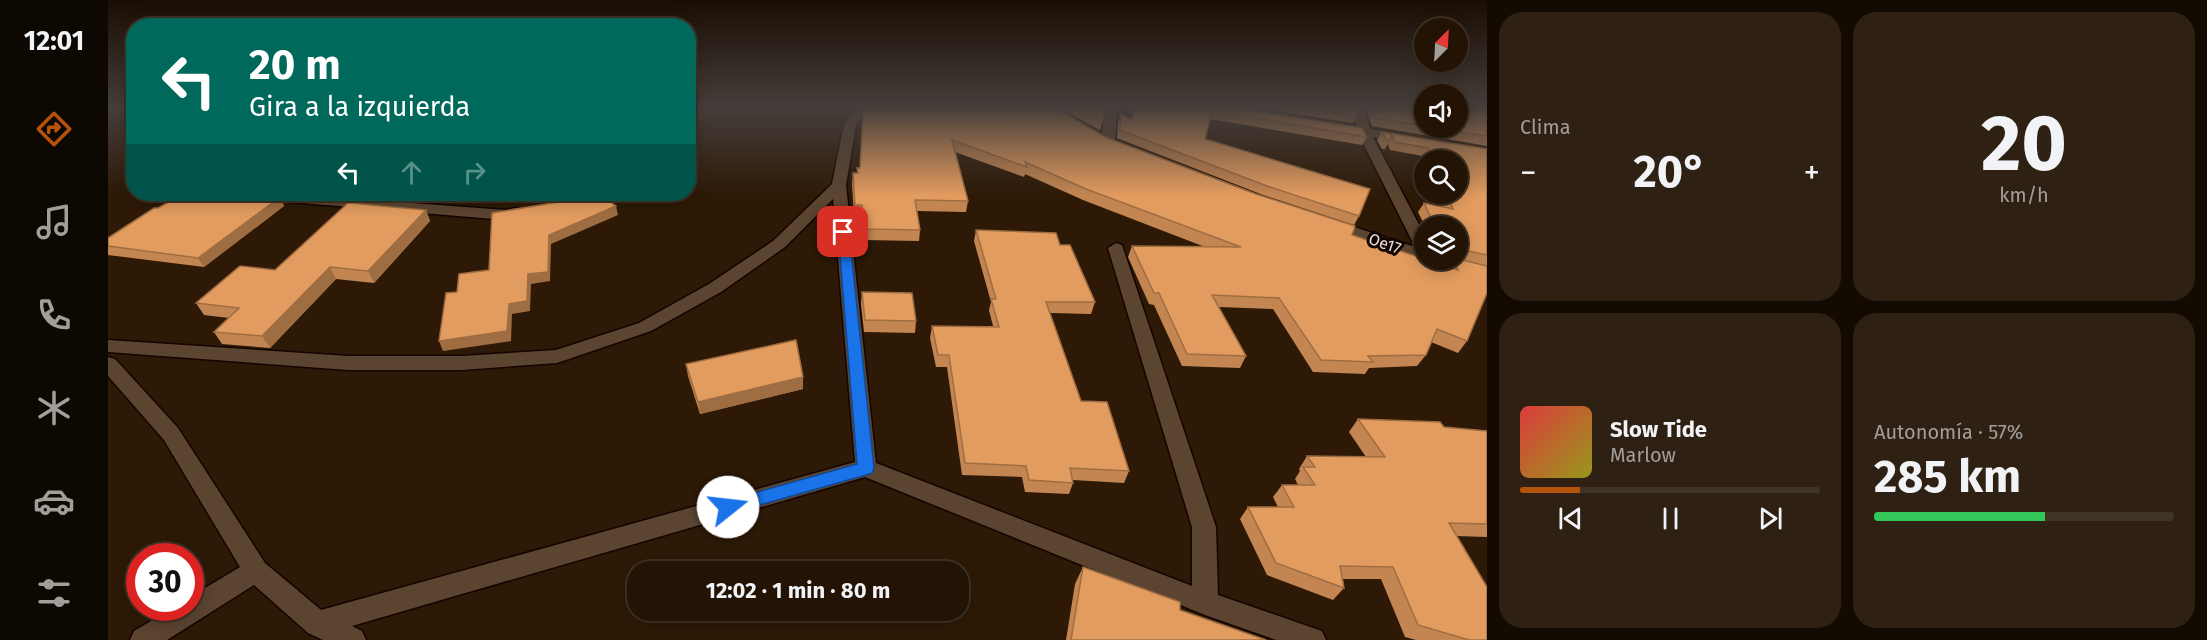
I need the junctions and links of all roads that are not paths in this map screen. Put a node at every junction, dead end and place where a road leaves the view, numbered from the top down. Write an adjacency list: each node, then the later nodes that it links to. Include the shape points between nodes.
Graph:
1 (848, 137): 7 (street)
2 (1100, 137): 3 (street, via 1114,144)
3 (1113, 137)
4 (1366, 137): 11 (street)
5 (1394, 137): 6 (street)
6 (1420, 141)
7 (839, 185): 16 (street, via 779,244 715,288 645,327 557,356 462,363 348,363); 18 (street)
8 (330, 201): 9 (street, via 506,215)
9 (528, 211)
10 (1313, 219): 13 (street, Oe17)
11 (1414, 230)
12 (1116, 248): 20 (street, via 1204,527)
13 (1414, 252)
14 (1468, 268): 15 (street)
15 (1487, 273)
16 (108, 346)
17 (108, 364): 19 (street, via 171,434)
18 (866, 468): 20 (street); 21 (street)
19 (256, 571): 21 (street); 22 (street)
20 (1204, 603): 24 (street)
21 (316, 624): 23 (street)
22 (143, 640)
23 (353, 640)
24 (1313, 640)

